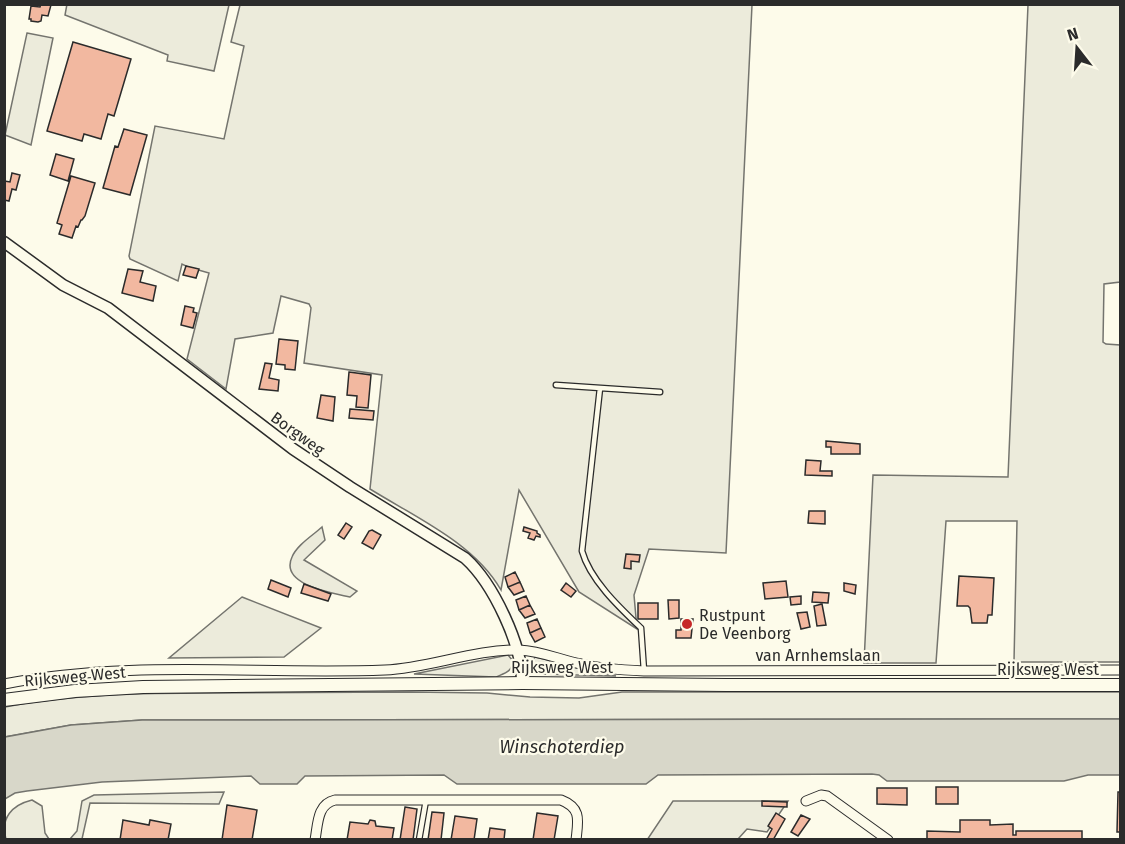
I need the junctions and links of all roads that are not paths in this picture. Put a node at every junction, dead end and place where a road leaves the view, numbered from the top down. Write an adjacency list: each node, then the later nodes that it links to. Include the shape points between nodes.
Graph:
1 (4, 242): 5 (street, Borgweg, via 63,285 108,308 292,448 465,558 484,580)
2 (556, 385): 3 (lane)
3 (600, 388): 4 (lane); 7 (lane, via 582,551 614,603 641,628)
4 (660, 392)
5 (518, 650): 7 (street, van Arnhemslaan, via 546,653 600,668); 8 (street, Borgweg); 9 (street, Rijksweg West, via 405,669 115,671)
6 (1120, 670): 7 (street, van Arnhemslaan)
7 (644, 671)
8 (522, 683): 10 (main road, Rijksweg West); 11 (main road, Rijksweg West, via 143,687)
9 (4, 684)
10 (1120, 685)
11 (4, 700)
12 (426, 800): 14 (street, via 328,801 320,811); 15 (lane); 16 (street, via 561,800 576,811)
13 (806, 801): 17 (street, via 827,796)
14 (315, 840)
15 (420, 840)
16 (576, 840)
17 (888, 840)

